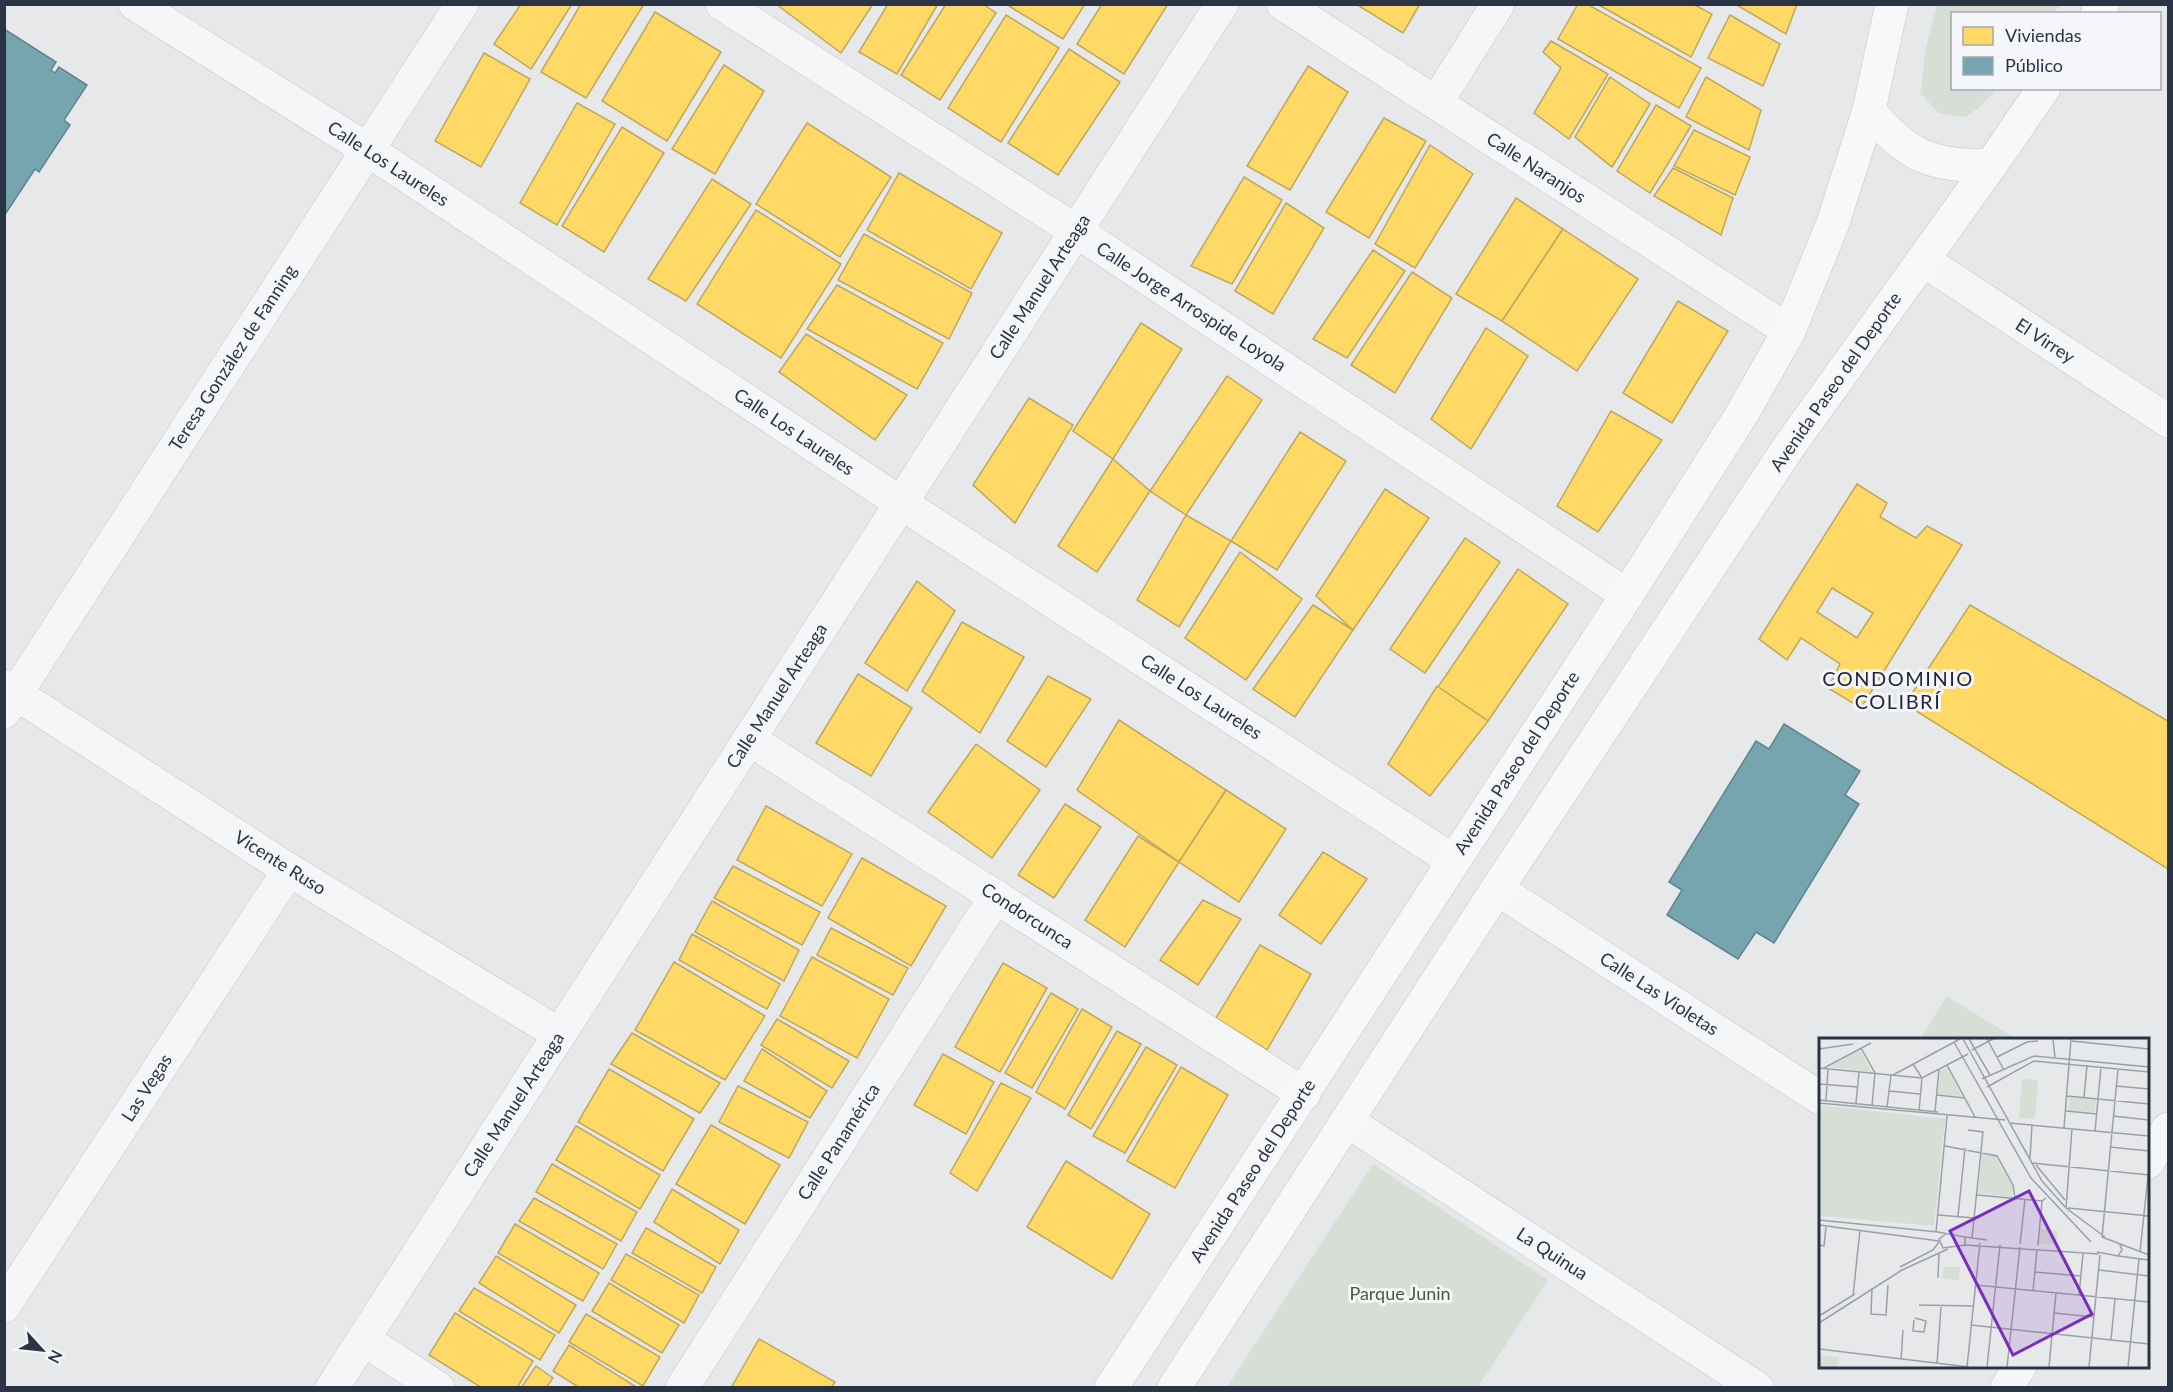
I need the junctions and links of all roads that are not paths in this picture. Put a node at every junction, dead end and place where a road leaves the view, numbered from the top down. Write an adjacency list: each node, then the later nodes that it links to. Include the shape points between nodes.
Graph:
1 (135, 4): 11 (street, Calle Los Laureles)
2 (462, 4): 11 (street, Teresa González de Fanning)
3 (722, 4): 13 (street, Calle Jorge Arrospide Loyola)
4 (1222, 4): 13 (street, Calle Manuel Arteaga)
5 (1283, 4): 9 (street, Calle Naranjos)
6 (1498, 4): 9 (street)
7 (1892, 4): 10 (main road, Avenida Paseo del Deporte)
8 (2043, 90): 12 (main road, Avenida Paseo del Deporte)
9 (1436, 103): 15 (street, Calle Naranjos)
10 (1869, 110): 12 (main road, via 1886,133 1909,151 1934,162); 15 (main road, Avenida Paseo del Deporte, via 1833,223)
11 (368, 150): 17 (street, Calle Los Laureles); 19 (street, Teresa González de Fanning)
12 (1990, 165): 14 (main road, Avenida Paseo del Deporte)
13 (1076, 231): 17 (street, Calle Manuel Arteaga); 18 (street, Calle Jorge Arrospide Loyola)
14 (1923, 260): 16 (street, El Virrey); 23 (main road, Avenida Paseo del Deporte, via 1788,448)
15 (1789, 331): 18 (main road, Avenida Paseo del Deporte, via 1742,414)
16 (2169, 421)
17 (901, 503): 20 (street, Calle Manuel Arteaga); 21 (street, Calle Los Laureles)
18 (1627, 595): 21 (main road, Avenida Paseo del Deporte)
19 (8, 697): 22 (street, Vicente Ruso)
20 (749, 739): 24 (street, Condorcunca); 25 (street, Calle Manuel Arteaga)
21 (1452, 860): 26 (main road, Avenida Paseo del Deporte)
22 (289, 870): 25 (street, Vicente Ruso); 29 (street, Las Vegas)
23 (1497, 889): 27 (street, Calle Las Violetas); 28 (main road, Avenida Paseo del Deporte)
24 (996, 896): 26 (street, Condorcunca); 35 (street, Calle Panamérica)
25 (559, 1034): 30 (street, Calle Manuel Arteaga)
26 (1304, 1094): 36 (main road, Avenida Paseo del Deporte)
27 (1819, 1097)
28 (1347, 1121): 32 (main road, Avenida Paseo del Deporte); 37 (street, La Quinua)
29 (4, 1306)
30 (363, 1339): 33 (street, Calle Manuel Arteaga); 34 (street)
31 (2019, 1368): 38 (street)
32 (1177, 1386)
33 (332, 1388)
34 (438, 1388)
35 (682, 1388)
36 (1111, 1388)
37 (1757, 1388)
38 (2007, 1388)

